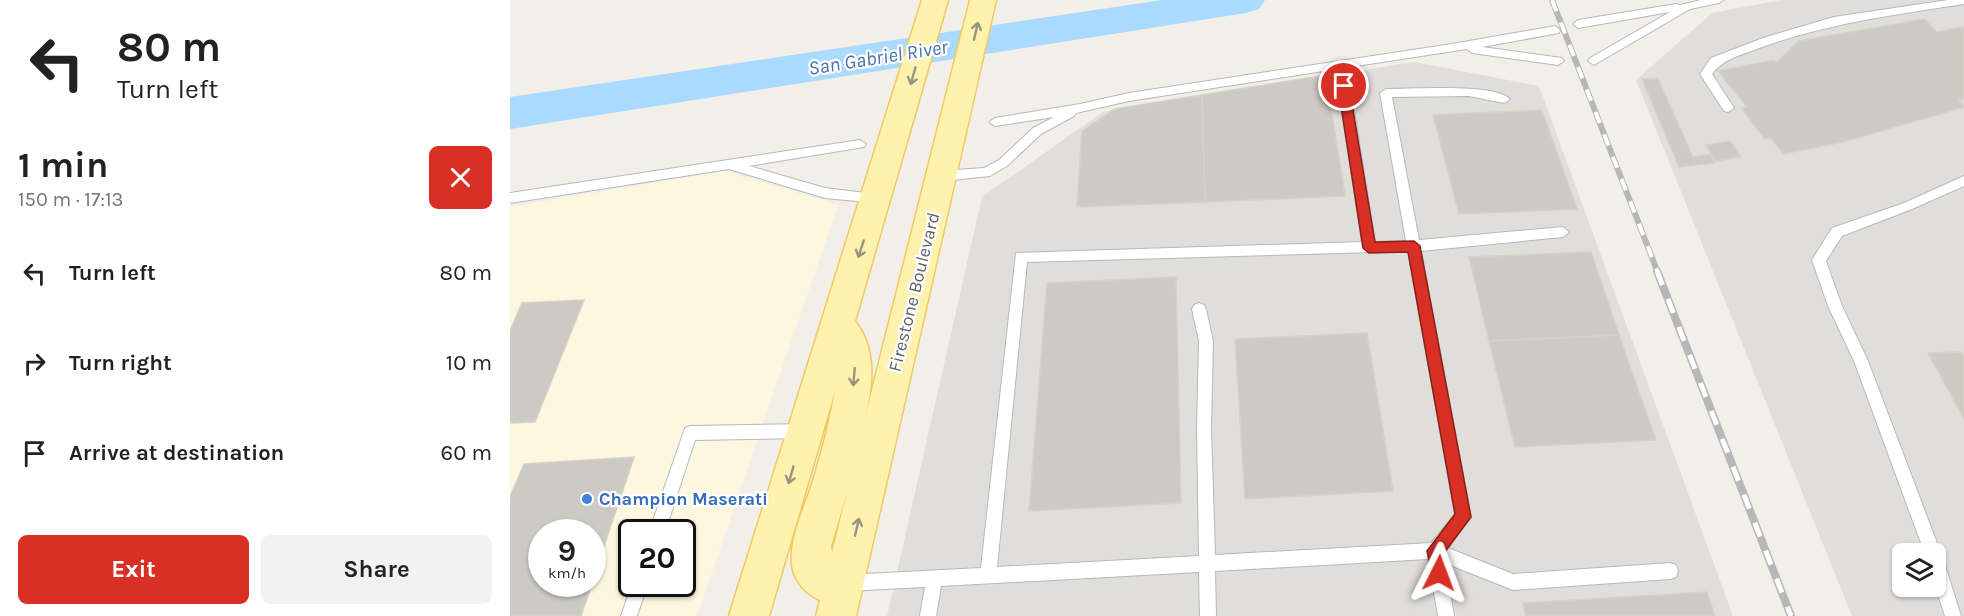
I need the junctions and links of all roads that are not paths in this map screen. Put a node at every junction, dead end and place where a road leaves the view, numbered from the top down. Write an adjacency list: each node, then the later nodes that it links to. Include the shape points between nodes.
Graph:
1 (935, 0): 16 (main road, one-way to 16)
2 (983, 0): 17 (main road, Firestone Boulevard, one-way to 2)
3 (1719, 0): 5 (lane)
4 (1964, 1): 14 (lane, via 1834,21 1714,61 1706,74)
5 (1687, 6): 6 (lane); 10 (lane)
6 (1578, 24)
7 (1555, 30): 8 (lane)
8 (1452, 48): 9 (lane); 13 (lane, via 1129,97)
9 (1558, 61)
10 (1594, 61)
11 (1344, 86): 24 (lane)
12 (1504, 99): 23 (lane, via 1469,92 1386,93)
13 (1080, 108): 15 (lane); 17 (lane, via 1037,131 1003,164 986,173)
14 (1728, 108)
15 (995, 122)
16 (876, 148): 18 (lane); 21 (main road)
17 (945, 163): 37 (main road, Firestone Boulevard, one-way to 17)
18 (729, 164): 20 (lane); 21 (lane, via 825,193)
19 (1964, 181): 29 (lane, via 1837,232 1819,260)
20 (510, 198)
21 (878, 198): 26 (main road, one-way to 26)
22 (1563, 232): 23 (lane)
23 (1414, 246): 24 (lane); 30 (lane, via 1463,517)
24 (1369, 248): 33 (lane, via 1022,257)
25 (1199, 309): 31 (lane, via 1206,341)
26 (837, 324): 27 (main road); 37 (main road, one-way to 37, via 851,343 855,366 852,402 812,546 812,567)
27 (804, 431): 28 (lane, via 690,433); 39 (main road, one-way to 39)
28 (661, 519)
29 (1929, 543)
30 (1435, 551): 31 (lane); 32 (lane, via 1514,582); 42 (lane)
31 (1207, 564): 33 (lane); 41 (lane)
32 (1670, 571)
33 (988, 576): 34 (lane)
34 (934, 580): 37 (lane); 40 (lane)
35 (1946, 594): 43 (lane)
36 (635, 597): 38 (lane)
37 (840, 600)
38 (629, 616)
39 (749, 616)
40 (928, 616)
41 (1208, 616)
42 (1446, 616)
43 (1953, 616)

